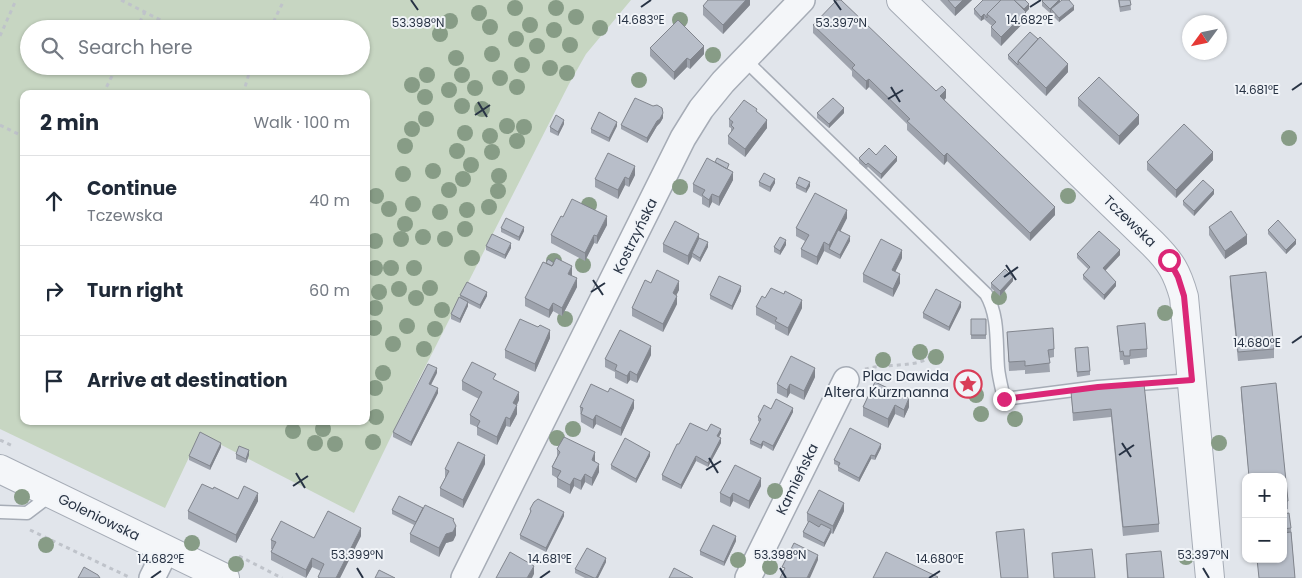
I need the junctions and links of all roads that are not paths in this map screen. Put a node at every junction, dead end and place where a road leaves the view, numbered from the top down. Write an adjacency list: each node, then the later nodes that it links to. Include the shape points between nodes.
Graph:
1 (802, 0): 3 (street, Kostrzyńska)
2 (902, 0): 5 (street, Tczewska, via 1169,260 1184,296)
3 (745, 60): 5 (lane, via 986,294 995,314 998,371 1004,399); 12 (street, Kostrzyńska, via 701,109 683,138)
4 (846, 380): 13 (street, Kamieńska)
5 (1192, 380): 14 (street, Tczewska)
6 (0, 469): 7 (street, Goleniowska)
7 (52, 494): 8 (lane, via 27,513); 9 (street, Goleniowska)
8 (1, 513)
9 (166, 550): 10 (street); 11 (street, Goleniowska)
10 (152, 578)
11 (225, 578)
12 (464, 578)
13 (748, 578)
14 (1210, 578)

